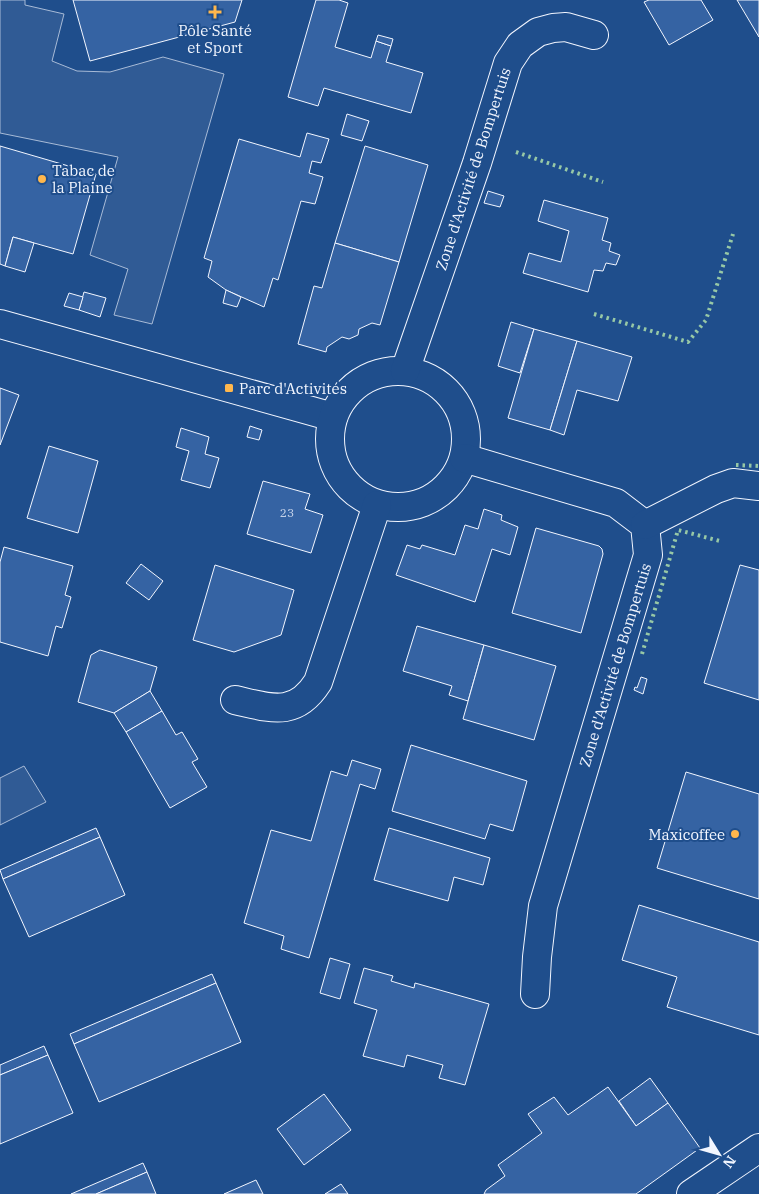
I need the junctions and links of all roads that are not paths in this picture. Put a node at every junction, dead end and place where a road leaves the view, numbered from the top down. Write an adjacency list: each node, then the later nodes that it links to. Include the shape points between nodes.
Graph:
1 (594, 35): 3 (street, Zone d'Activité de Bompertuis, via 566,28 538,32 520,44 508,63)
2 (0, 324): 4 (street)
3 (405, 371): 4 (street, via 382,373 361,382 344,397); 5 (street, via 424,376 455,400 467,438)
4 (333, 417): 7 (street, via 332,460 342,480 358,495)
5 (464, 458): 7 (street, via 455,478 440,494 420,504 399,508); 8 (street, via 616,504)
6 (759, 486): 8 (street, via 733,484 716,489)
7 (377, 505): 9 (street, via 318,682 310,694 294,706 273,708)
8 (645, 525): 10 (street, Zone d'Activité de Bompertuis, via 648,555 544,906)
9 (235, 700)
10 (535, 994)
11 (759, 1148): 12 (street)
12 (692, 1194)

